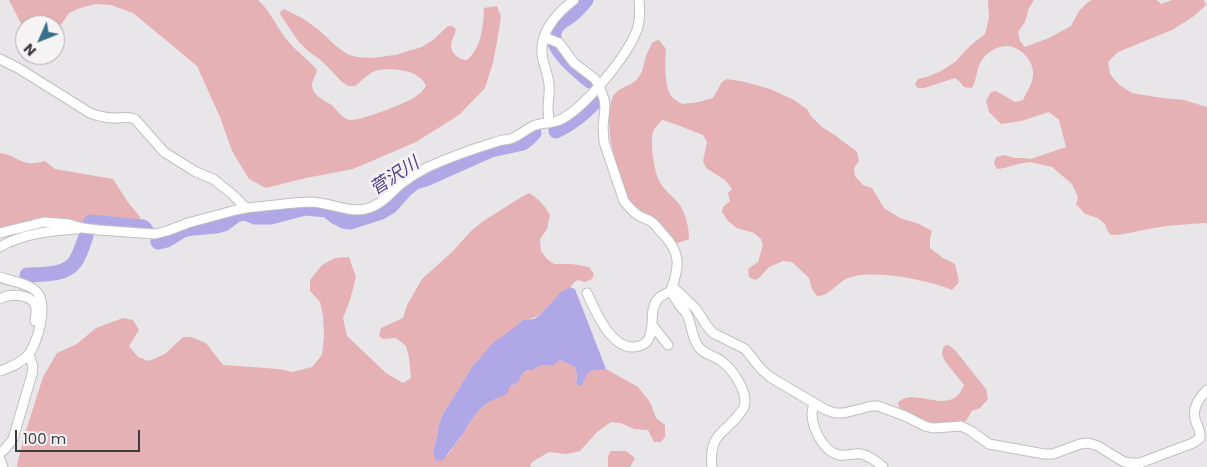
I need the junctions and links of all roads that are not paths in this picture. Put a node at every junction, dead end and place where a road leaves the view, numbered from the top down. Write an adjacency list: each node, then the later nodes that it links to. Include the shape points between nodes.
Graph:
1 (574, 0): 3 (street, via 548,27)
2 (639, 0): 5 (street, via 633,39)
3 (551, 40): 5 (street); 6 (street, via 542,45 550,87)
4 (0, 59): 7 (street, via 90,113 135,119 164,152 213,180)
5 (599, 86): 6 (street, via 572,113); 12 (street, via 605,107 604,142 624,201 630,209 653,223 676,251 678,262)
6 (549, 123): 7 (street, via 535,125 510,139 428,167 403,182 384,200 364,209 311,202)
7 (246, 208): 8 (street, via 155,234)
8 (83, 228): 9 (street, via 44,222); 10 (street, via 30,235)
9 (0, 233)
10 (0, 247)
11 (0, 277): 16 (street, via 28,285 41,297 43,308)
12 (672, 288): 15 (street, via 655,302); 21 (street, via 696,309 713,333 745,349 770,377); 25 (street, via 686,313 697,345 703,352 721,360 734,373 746,400 742,410 714,443)
13 (587, 293): 15 (street, via 604,326 627,347 634,348 646,342)
14 (0, 299): 16 (street, via 23,296 34,303 34,326)
15 (652, 325): 17 (street)
16 (38, 335): 18 (street)
17 (668, 345)
18 (29, 354): 19 (street, via 20,363); 22 (street, via 32,374 13,439)
19 (0, 371)
20 (1207, 390): 21 (street, via 1195,407 1200,438 1140,463 1124,462 1088,443 1044,454 989,444 961,426 925,426 878,406 835,413)
21 (814, 403): 26 (street, via 814,426 831,452 845,456 861,454)
22 (0, 453)
23 (0, 459): 24 (street)
24 (3, 467)
25 (712, 467)
26 (883, 467)

